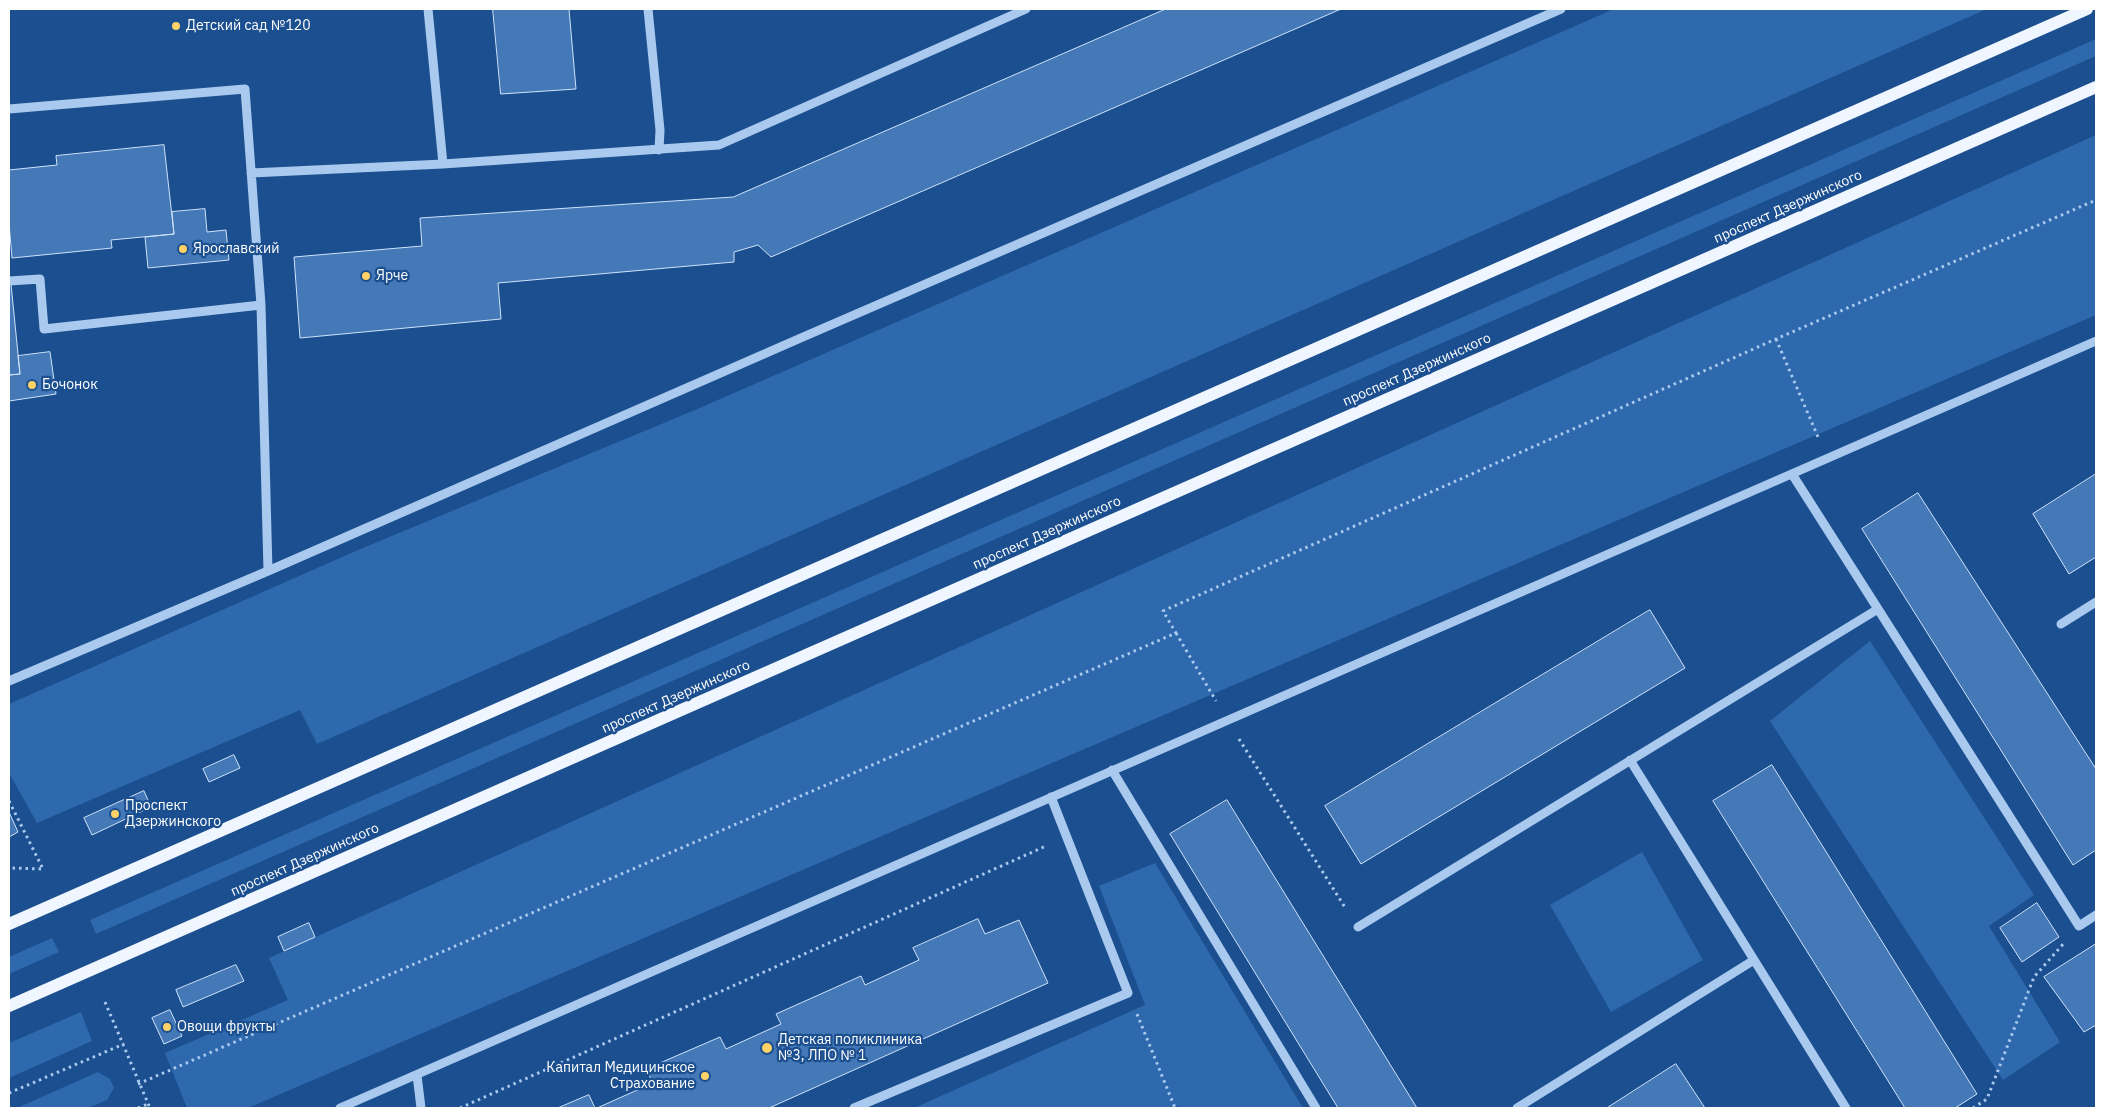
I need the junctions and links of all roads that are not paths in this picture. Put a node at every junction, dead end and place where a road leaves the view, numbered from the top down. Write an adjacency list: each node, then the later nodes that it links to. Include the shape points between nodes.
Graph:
1 (428, 9): 9 (street)
2 (648, 9): 8 (street, via 660,130)
3 (1026, 9): 8 (street, via 718,145)
4 (1561, 9): 15 (street)
5 (2087, 9): 24 (main road)
6 (2096, 87): 27 (main road, проспект Дзержинского)
7 (9, 109): 10 (street, via 245,89)
8 (659, 150): 9 (street)
9 (443, 164): 10 (street)
10 (251, 173): 12 (street)
11 (9, 282): 12 (street, via 40,279 44,329)
12 (261, 305): 15 (street)
13 (2096, 341): 14 (street)
14 (1792, 474): 17 (street); 21 (street)
15 (268, 571): 19 (street)
16 (2096, 602): 18 (street)
17 (1878, 609): 20 (street); 23 (street, via 2079,926)
18 (2061, 624)
19 (9, 681)
20 (1630, 760): 25 (street); 26 (street)
21 (1112, 770): 22 (street); 32 (street)
22 (1051, 797): 28 (street); 31 (street, via 1128,993)
23 (2096, 915)
24 (9, 924)
25 (1358, 927)
26 (1754, 960): 33 (street); 34 (street)
27 (9, 1006)
28 (417, 1075): 29 (street); 30 (street)
29 (340, 1108)
30 (421, 1108)
31 (854, 1108)
32 (1316, 1108)
33 (1517, 1108)
34 (1846, 1108)

